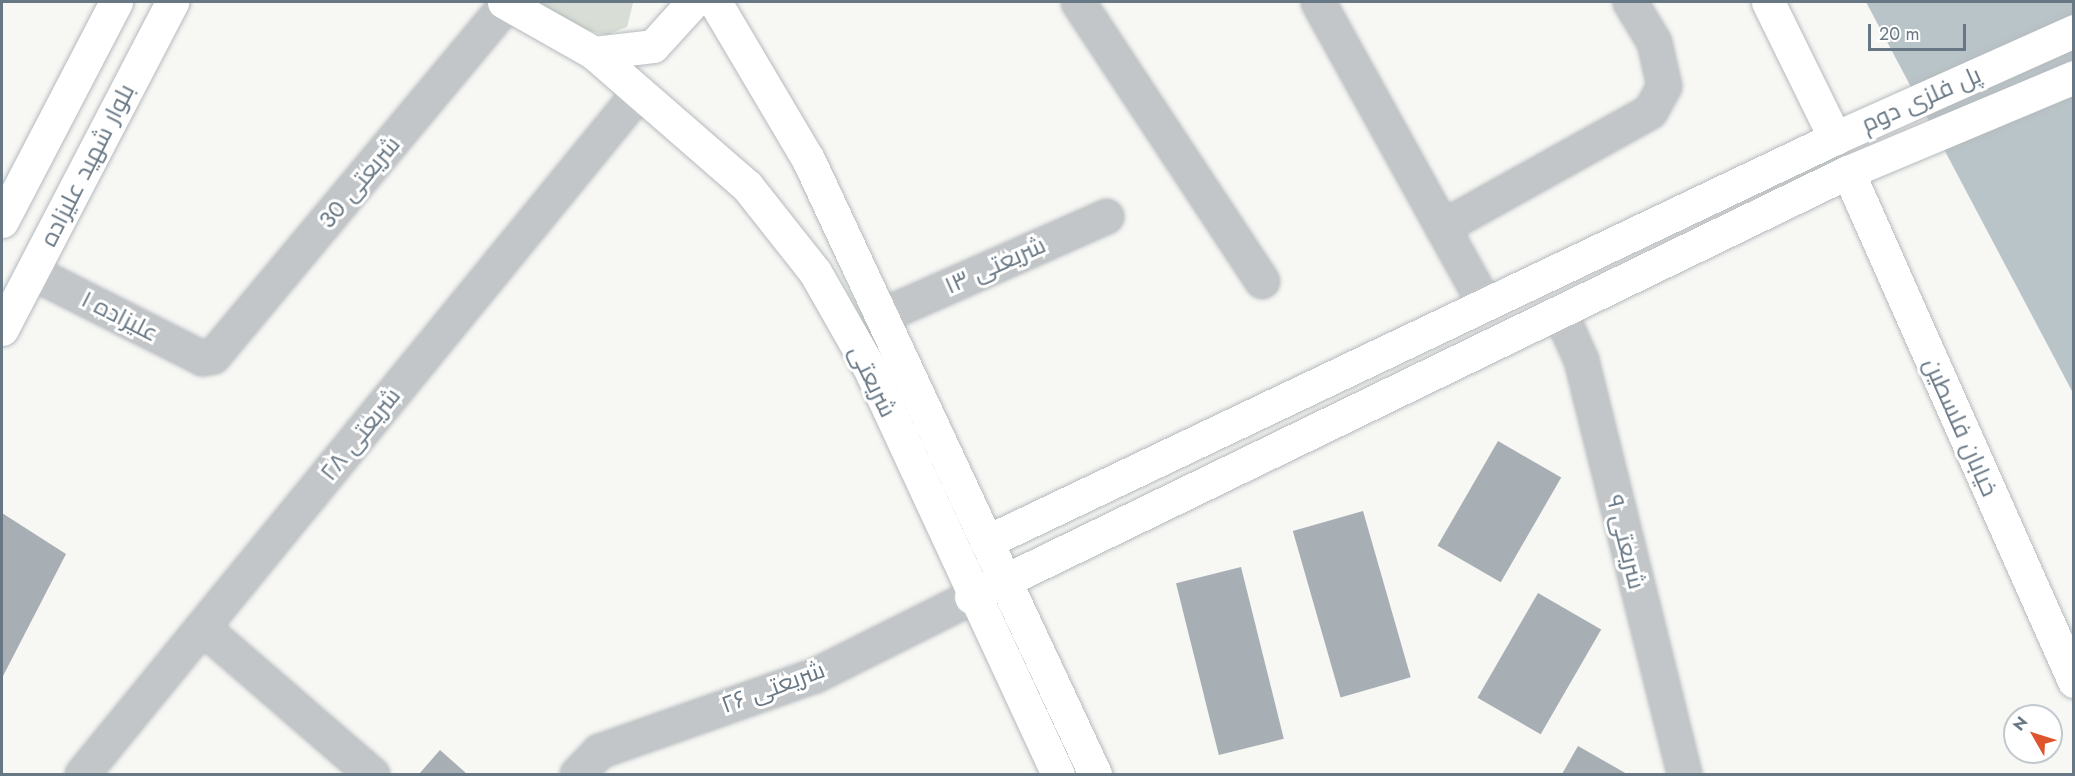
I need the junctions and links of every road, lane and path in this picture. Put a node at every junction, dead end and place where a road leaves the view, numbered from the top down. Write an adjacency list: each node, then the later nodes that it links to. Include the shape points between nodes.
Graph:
1 (116, 2): 17 (main road, بلوار شهید علیزاده)
2 (172, 2): 19 (main road, بلوار شهید علیزاده)
3 (506, 2): 11 (main road, شریعتی); 25 (street, شریعتی 30)
4 (693, 2): 11 (main road, via 653,46)
5 (715, 2): 23 (main road, شریعتی, via 808,159)
6 (1078, 2): 20 (street)
7 (1318, 2): 18 (street)
8 (1630, 2): 18 (street, via 1654,42 1664,86 1650,111)
9 (1767, 2): 14 (main road)
10 (2073, 32): 14 (main road, پل فلزی دوم)
11 (594, 53): 13 (main road, شریعتی)
12 (2073, 77): 15 (main road, پل فلزی دوم)
13 (638, 93): 28 (main road, شریعتی, via 747,186 814,272 868,368); 29 (street, شریعتی ۲۸)
14 (1835, 138): 21 (main road, پل فلزی دوم)
15 (1848, 172): 22 (main road, پل فلزی دوم); 30 (main road, خیابان فلسطین)
16 (1106, 216): 23 (street, شریعتی ۱۳)
17 (2, 221)
18 (1442, 227): 21 (street)
19 (32, 272): 24 (main road, بلوار شهید علیزاده); 25 (street, علیزاده ۱)
20 (1262, 281)
21 (1485, 305): 26 (main road, پل فلزی دوم)
22 (1560, 313): 27 (main road, پل فلزی دوم); 36 (street, شریعتی ۹, via 1581,360)
23 (883, 315): 26 (main road, شریعتی)
24 (2, 329)
25 (208, 358)
26 (988, 541): 27 (main road, شریعتی)
27 (1007, 577): 28 (main road, پل فلزی دوم); 35 (main road, شریعتی)
28 (971, 597): 33 (street, شریعتی ۲۶, via 814,675 599,751); 34 (main road, شریعتی)
29 (202, 627): 31 (street, شریعتی ۲۸); 32 (street)
30 (2073, 681)
31 (82, 774)
32 (372, 774)
33 (578, 774)
34 (1058, 774)
35 (1095, 774)
36 (1684, 774)

